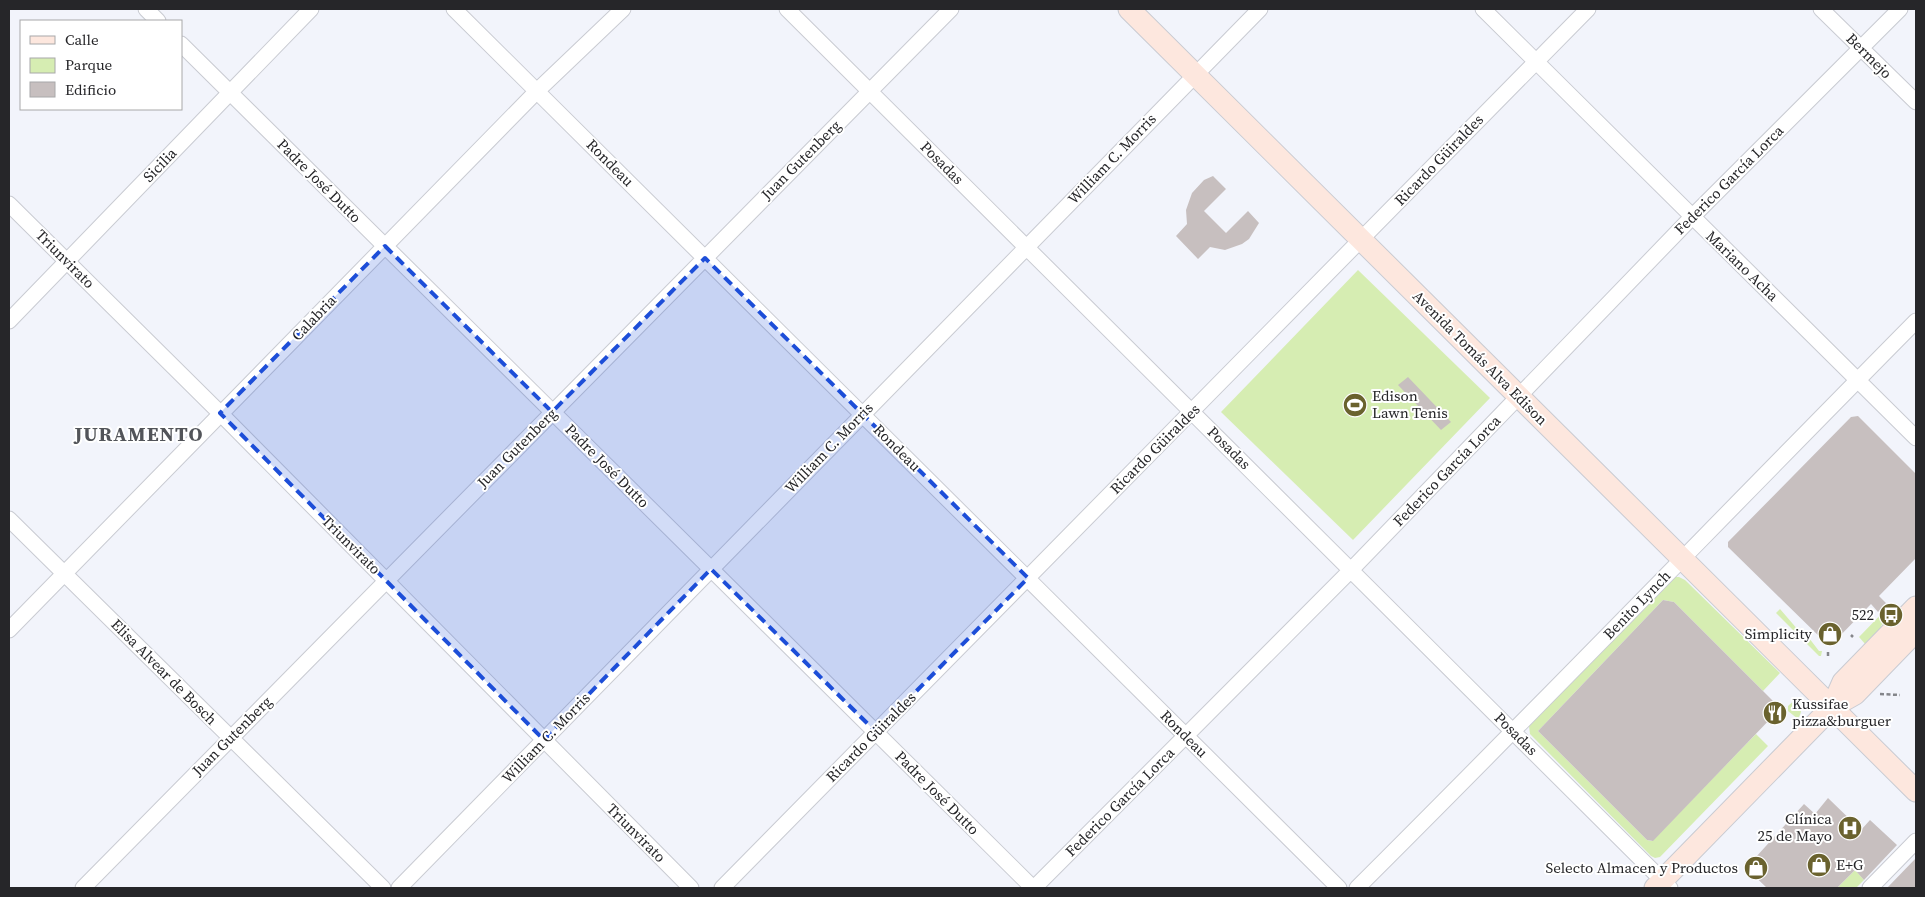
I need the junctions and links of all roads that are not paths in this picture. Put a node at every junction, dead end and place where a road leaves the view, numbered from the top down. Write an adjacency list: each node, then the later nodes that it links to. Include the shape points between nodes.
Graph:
1 (146, 9): 13 (street)
2 (311, 9): 20 (street, Sicilia)
3 (454, 9): 18 (street, Rondeau)
4 (623, 9): 18 (street, Calabria)
5 (787, 9): 19 (street, Posadas)
6 (951, 9): 19 (street, Juan Gutenberg)
7 (1129, 9): 17 (main road, Avenida Tomás Alva Edison)
8 (1260, 9): 17 (street, William C. Morris)
9 (1483, 9): 16 (street, Mariano Acha)
10 (1588, 9): 16 (street, Ricardo Güiraldes)
11 (1821, 9): 15 (street, Bermejo)
12 (1900, 9): 15 (street, Federico García Lorca)
13 (157, 20)
14 (182, 45): 20 (street, Padre José Dutto)
15 (1861, 48): 21 (street, Bermejo); 23 (street, Federico García Lorca)
16 (1535, 62): 23 (street, Mariano Acha); 24 (street, Ricardo Güiraldes)
17 (1195, 74): 24 (main road, Avenida Tomás Alva Edison); 26 (street, William C. Morris)
18 (537, 91): 25 (street, Calabria); 27 (street, Rondeau)
19 (870, 91): 26 (street, Posadas); 27 (street, Juan Gutenberg)
20 (230, 92): 25 (street, Padre José Dutto); 28 (street, Sicilia)
21 (1916, 102)
22 (9, 204): 28 (street, Triunvirato)
23 (1692, 217): 31 (street, Mariano Acha); 32 (street, Federico García Lorca)
24 (1362, 240): 32 (main road, Avenida Tomás Alva Edison); 34 (street, Ricardo Güiraldes)
25 (385, 246): 33 (street, Padre José Dutto); 35 (street, Calabria)
26 (1026, 247): 34 (street, Posadas); 36 (street, William C. Morris)
27 (705, 258): 33 (street, Juan Gutenberg); 36 (street, Rondeau)
28 (67, 261): 29 (street, Sicilia); 35 (street, Triunvirato)
29 (9, 321)
30 (1916, 321): 31 (street, Benito Lynch)
31 (1858, 379): 37 (street, Mariano Acha); 39 (street, Benito Lynch)
32 (1520, 397): 39 (main road, Avenida Tomás Alva Edison); 41 (street, Federico García Lorca)
33 (552, 412): 40 (street, Padre José Dutto); 44 (street, Juan Gutenberg)
34 (1192, 412): 41 (street, Posadas); 43 (street, Ricardo Güiraldes)
35 (220, 413): 42 (street, Calabria); 44 (street, Triunvirato)
36 (862, 414): 40 (street, William C. Morris); 43 (street, Rondeau)
37 (1916, 438)
38 (9, 519): 42 (street, Elisa Alvear de Bosch)
39 (1682, 558): 48 (main road, Avenida Tomás Alva Edison); 50 (street, Benito Lynch)
40 (711, 569): 49 (street, Padre José Dutto); 53 (street, William C. Morris)
41 (1351, 570): 50 (street, Posadas); 51 (street, Federico García Lorca)
42 (64, 573): 46 (street, Calabria); 52 (street, Elisa Alvear de Bosch)
43 (1028, 578): 49 (street, Ricardo Güiraldes); 51 (street, Rondeau)
44 (386, 580): 52 (street, Juan Gutenberg); 53 (street, Triunvirato)
45 (1916, 607): 48 (main road, via 1843,682)
46 (9, 630)
47 (1916, 631): 48 (main road, via 1855,694)
48 (1832, 707): 54 (main road, Avenida Tomás Alva Edison); 56 (main road)
49 (876, 732): 61 (street, Ricardo Güiraldes); 62 (street, Padre José Dutto)
50 (1514, 732): 56 (street, Posadas); 64 (street, Benito Lynch)
51 (1186, 736): 62 (street, Federico García Lorca); 63 (street, Rondeau)
52 (230, 738): 57 (street, Juan Gutenberg); 58 (street, Elisa Alvear de Bosch)
53 (544, 740): 59 (street, William C. Morris); 60 (street, Triunvirato)
54 (1916, 791)
55 (1916, 841): 65 (street)
56 (1662, 886)
57 (83, 888)
58 (383, 888)
59 (399, 888)
60 (691, 888)
61 (722, 888)
62 (1033, 888)
63 (1340, 888)
64 (1357, 888)
65 (1870, 888)

